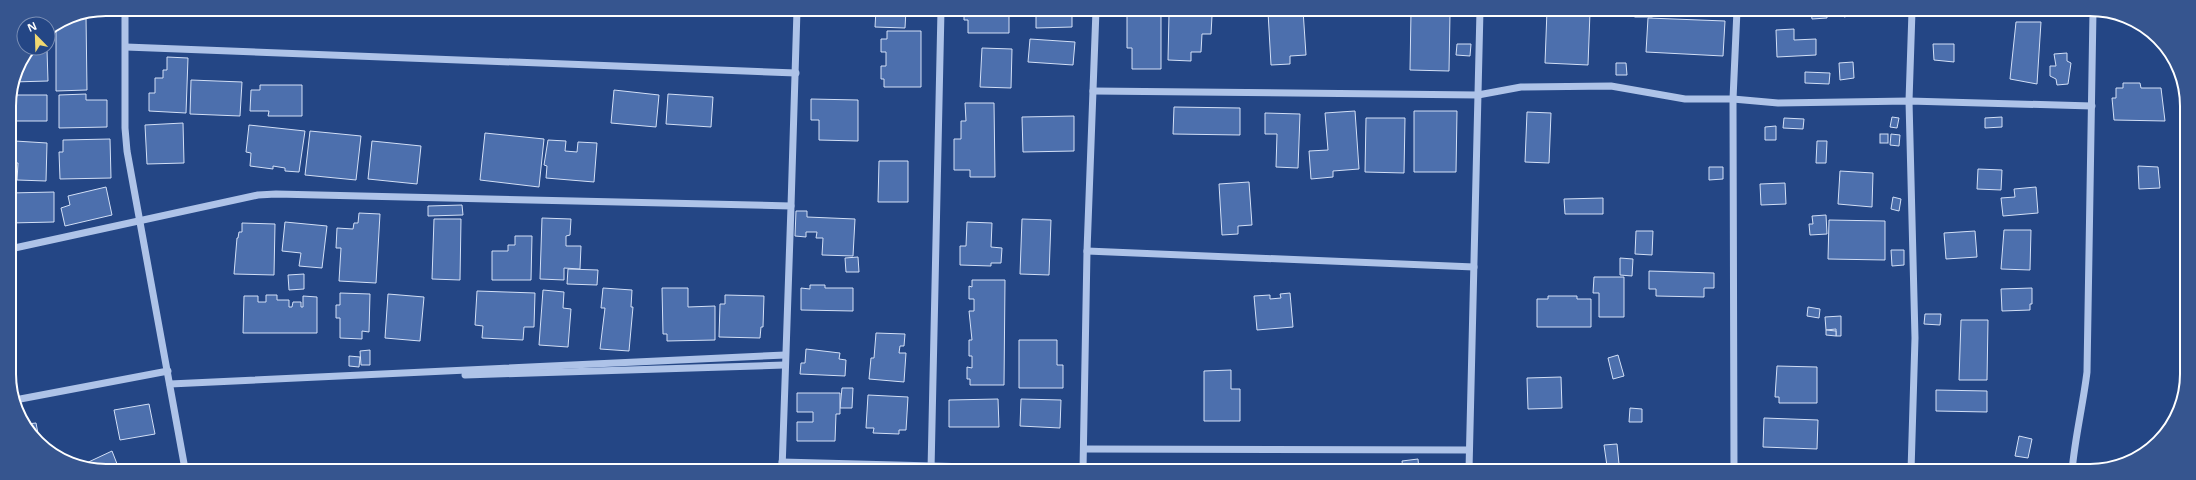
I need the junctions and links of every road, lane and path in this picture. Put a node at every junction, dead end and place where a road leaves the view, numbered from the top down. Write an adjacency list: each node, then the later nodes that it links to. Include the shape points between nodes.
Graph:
1 (125, 16): 9 (street)
2 (797, 16): 10 (street)
3 (941, 16): 30 (street)
4 (1096, 16): 11 (street)
5 (1480, 16): 12 (street)
6 (1737, 16): 13 (street)
7 (1912, 16): 14 (street)
8 (2093, 16): 15 (street)
9 (126, 47): 10 (street); 17 (street, via 125,128)
10 (796, 73): 16 (street)
11 (1093, 91): 12 (street); 19 (street)
12 (1478, 95): 13 (street, via 1521,87 1610,86 1685,99); 20 (street)
13 (1733, 99): 14 (street, via 1778,103); 33 (street)
14 (1909, 101): 15 (street); 34 (street, via 1915,338)
15 (2092, 106): 35 (street, via 2087,372)
16 (791, 206): 17 (street, via 276,194 258,195); 21 (street)
17 (140, 222): 18 (street); 23 (street)
18 (16, 248)
19 (1087, 251): 20 (street); 26 (street)
20 (1474, 267): 27 (street)
21 (784, 355): 22 (street); 24 (street)
22 (784, 365): 24 (street); 29 (street)
23 (168, 370): 24 (street); 25 (street)
24 (170, 384): 28 (street)
25 (20, 399)
26 (1084, 449): 27 (street); 31 (street)
27 (1470, 450): 32 (street)
28 (184, 464)
29 (782, 464)
30 (931, 464)
31 (1083, 464)
32 (1469, 464)
33 (1734, 464)
34 (1911, 464)
35 (2073, 464)

